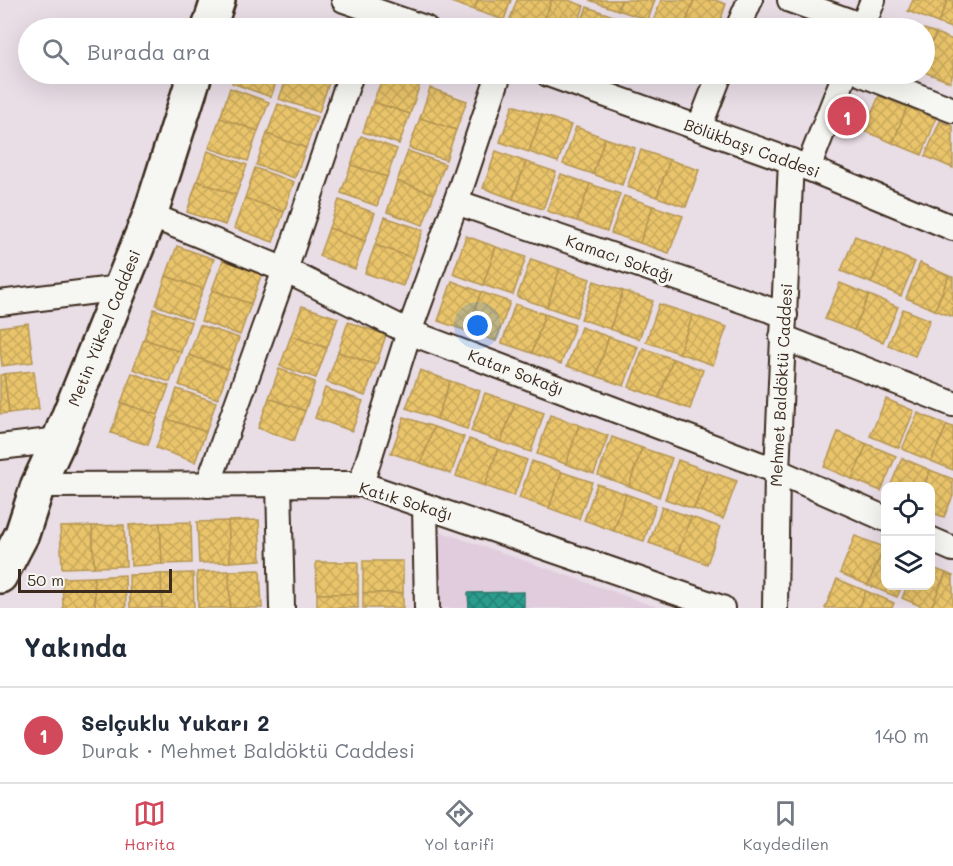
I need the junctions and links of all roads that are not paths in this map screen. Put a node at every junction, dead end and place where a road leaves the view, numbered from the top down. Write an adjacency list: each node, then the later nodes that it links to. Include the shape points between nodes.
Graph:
1 (218, 0): 6 (street)
2 (344, 0): 7 (street)
3 (750, 0): 8 (street)
4 (790, 0): 9 (street)
5 (873, 0): 10 (street)
6 (212, 18)
7 (368, 18)
8 (742, 18)
9 (838, 18)
10 (866, 18)
11 (192, 84): 22 (street, Metin Yüksel Caddesi)
12 (348, 84): 24 (street)
13 (496, 84): 21 (street)
14 (576, 84): 19 (street, Bölükbaşı Caddesi)
15 (716, 84): 19 (street)
16 (840, 84): 20 (street, Mehmet Baldöktü Caddesi)
17 (887, 84): 18 (street)
18 (953, 110)
19 (699, 128): 20 (street, Bölükbaşı Caddesi)
20 (799, 165): 23 (street, Bölükbaşı Caddesi); 27 (street, Mehmet Baldöktü Caddesi)
21 (456, 202): 27 (street, Kamacı Sokağı); 28 (street)
22 (150, 215): 24 (street, Katar Sokağı); 25 (street, Metin Yüksel Caddesi)
23 (953, 228)
24 (285, 270): 28 (street, Katar Sokağı); 36 (street)
25 (120, 288): 26 (street); 30 (street, Metin Yüksel Caddesi)
26 (0, 303)
27 (783, 326): 29 (street, Kamacı Sokağı); 32 (street, Mehmet Baldöktü Caddesi)
28 (409, 332): 32 (street, Katar Sokağı); 34 (street)
29 (953, 404)
30 (59, 440): 31 (street); 35 (street, Metin Yüksel Caddesi)
31 (0, 447)
32 (777, 471): 38 (street, Katar Sokağı); 45 (street, Mehmet Baldöktü Caddesi)
33 (279, 484): 34 (street, Katık Sokağı); 36 (street, Katık Sokağı); 42 (street)
34 (361, 484): 37 (street, Katık Sokağı)
35 (38, 485): 36 (street, Katık Sokağı); 41 (street, Metin Yüksel Caddesi, via 22,534)
36 (208, 485)
37 (425, 506): 43 (street); 44 (street, Katık Sokağı)
38 (881, 517)
39 (935, 541): 40 (street)
40 (953, 549)
41 (0, 576)
42 (282, 608)
43 (426, 608)
44 (722, 608)
45 (775, 608)

